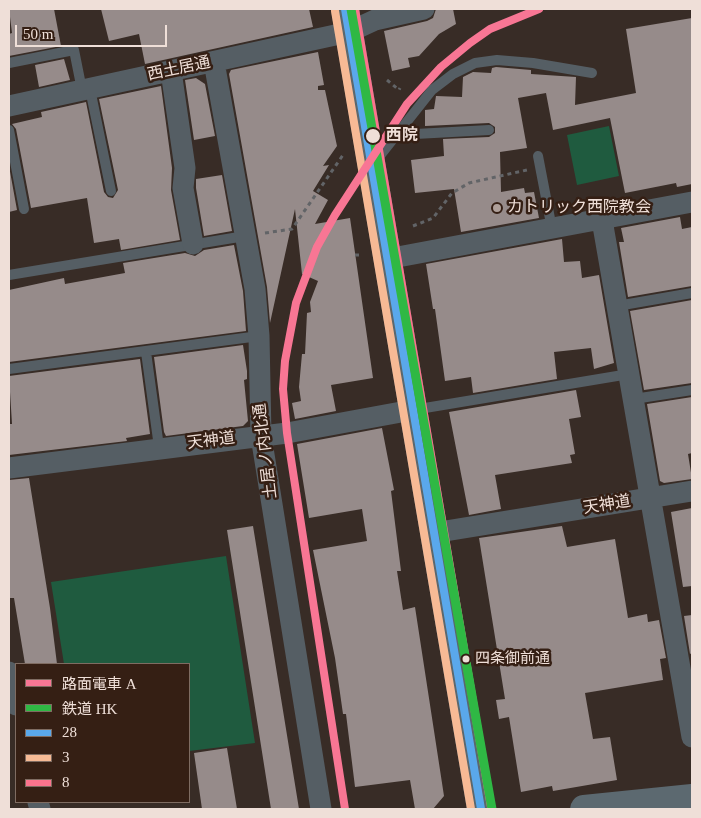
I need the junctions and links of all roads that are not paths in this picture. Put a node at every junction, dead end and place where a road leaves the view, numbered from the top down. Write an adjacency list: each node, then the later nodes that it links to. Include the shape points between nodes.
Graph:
1 (424, 9): 2 (street, 西土居通, via 375,20)
2 (347, 20): 4 (street, 西土居通); 13 (main road)
3 (9, 62): 7 (lane, via 74,50)
4 (214, 62): 5 (street, 西土居通); 19 (street, 土居ノ内北通)
5 (171, 71): 7 (street, 西土居通); 20 (street, via 184,168 183,188)
6 (592, 73): 11 (lane, via 524,62 497,60 475,63 432,90)
7 (86, 89): 8 (street, 西土居通); 14 (lane)
8 (9, 106)
9 (9, 130): 16 (lane)
10 (489, 130): 11 (lane)
11 (397, 135): 13 (lane)
12 (538, 156): 18 (lane)
13 (372, 167): 21 (main road)
14 (111, 191)
15 (692, 202): 17 (street)
16 (24, 209)
17 (602, 220): 18 (street); 24 (street)
18 (552, 229): 21 (street)
19 (245, 236): 20 (lane); 25 (street, 土居ノ内北通)
20 (193, 244): 22 (lane)
21 (387, 259): 31 (main road)
22 (9, 275)
23 (692, 293): 24 (lane)
24 (618, 306): 28 (street)
25 (259, 336): 26 (lane); 32 (street, 土居ノ内北通)
26 (146, 352): 27 (lane); 33 (lane)
27 (9, 369)
28 (629, 374): 30 (street); 31 (lane)
29 (692, 390): 30 (lane)
30 (634, 399): 36 (street)
31 (412, 410): 32 (street, 天神道); 37 (main road)
32 (261, 436): 33 (street, 天神道); 42 (street, 土居ノ内北通)
33 (159, 447): 34 (street, 天神道)
34 (9, 468)
35 (692, 491): 36 (street, 天神道)
36 (651, 498): 37 (street, 天神道); 40 (street)
37 (433, 533): 43 (main road)
38 (9, 672): 39 (street)
39 (15, 700)
40 (692, 737)
41 (692, 798): 44 (street)
42 (321, 809)
43 (480, 809)
44 (584, 809)

